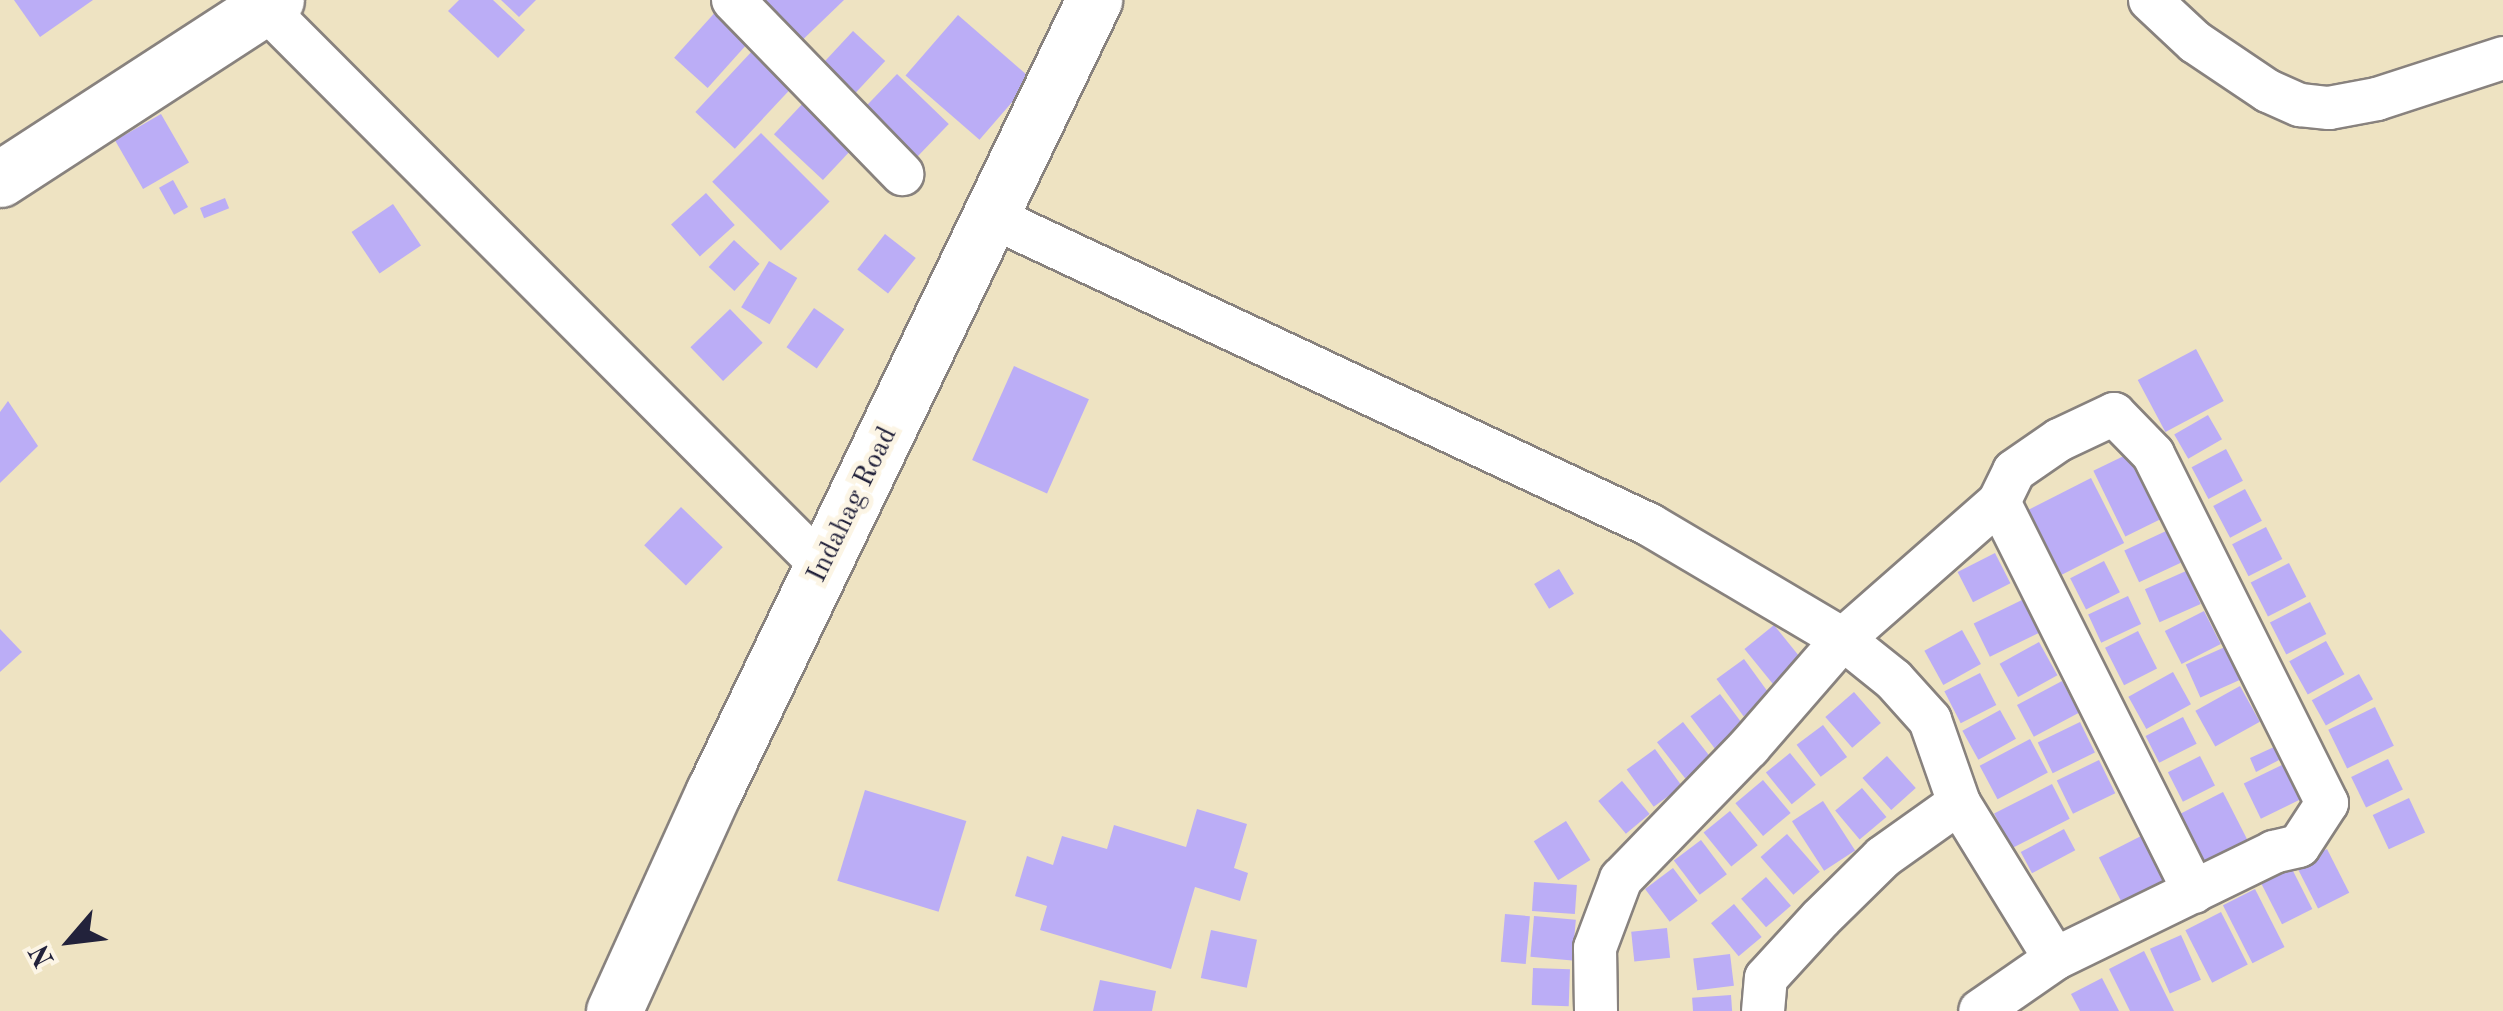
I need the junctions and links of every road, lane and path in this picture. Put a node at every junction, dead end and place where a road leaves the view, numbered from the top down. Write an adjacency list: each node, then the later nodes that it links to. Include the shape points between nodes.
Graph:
1 (733, 0): 6 (street)
2 (1094, 0): 8 (main road, Indahag Road)
3 (2150, 0): 5 (street, via 2195,42 2300,105 2329,108 2377,99)
4 (271, 4): 7 (main road); 10 (street)
5 (2503, 58)
6 (902, 174)
7 (0, 179)
8 (992, 218): 10 (main road, Indahag Road); 11 (street, via 1650,525)
9 (1999, 502): 11 (street); 13 (street); 13 (street, via 2014,472 2059,440 2114,414 2154,454 2326,803 2299,846)
10 (823, 567): 15 (main road, Indahag Road)
11 (1844, 639): 12 (street, via 1930,720); 16 (street, via 1621,879 1595,948)
12 (1959, 803): 14 (street); 17 (street, via 1883,856 1820,918 1766,978)
13 (2194, 892): 14 (street)
14 (2056, 959): 18 (street)
15 (614, 1011)
16 (1596, 1011)
17 (1762, 1011)
18 (1980, 1011)

